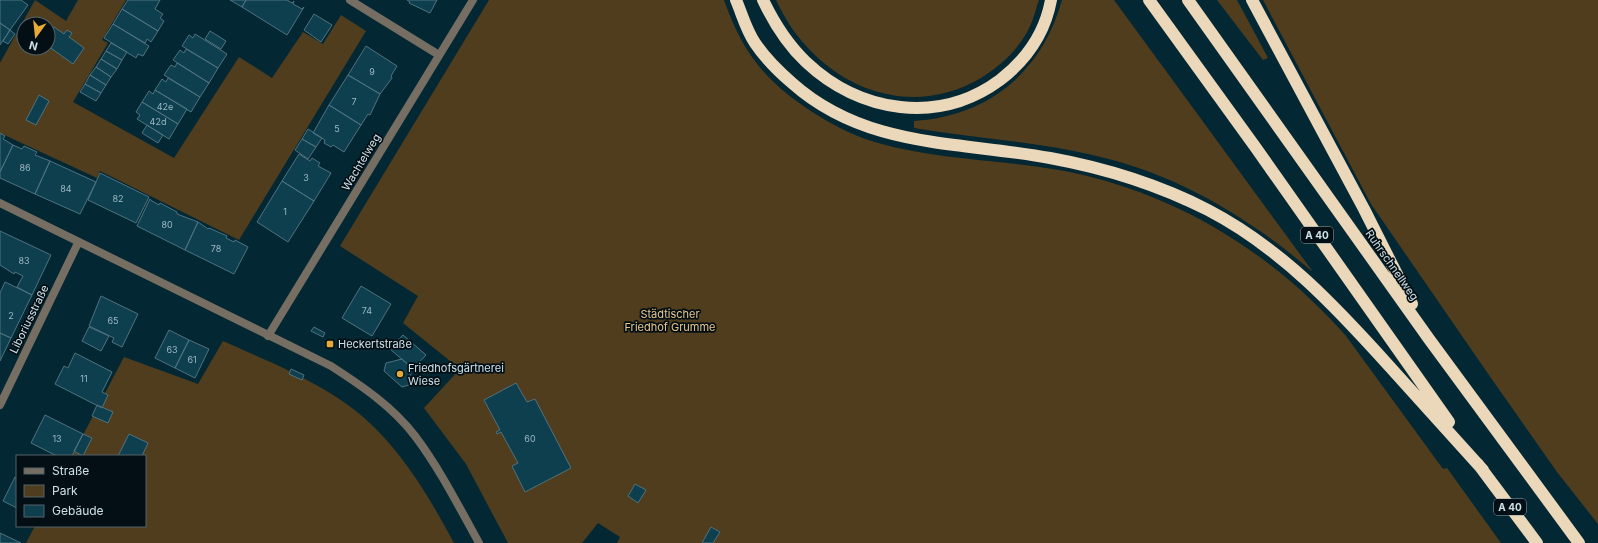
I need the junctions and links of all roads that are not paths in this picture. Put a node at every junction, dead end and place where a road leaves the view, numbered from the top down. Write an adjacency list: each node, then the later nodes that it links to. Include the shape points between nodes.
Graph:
1 (350, 0): 9 (street)
2 (473, 0): 9 (street, Wachtelweg)
3 (736, 0): 15 (highway, via 754,42 775,69 808,98 844,119 875,130 930,142 1049,158 1093,167 1172,193 1240,228 1275,252 1307,280 1351,324)
4 (763, 0): 5 (highway, via 776,25 795,50 819,72 858,96 904,109 930,108 957,102 992,86 1017,66 1027,54 1046,18)
5 (1051, 0)
6 (1148, 0): 15 (highway, A 40, via 1247,135)
7 (1188, 0): 13 (highway, Ruhrschnellweg / A 40)
8 (1252, 0): 13 (highway, via 1364,209)
9 (439, 55): 12 (street, Wachtelweg)
10 (0, 203): 11 (street)
11 (78, 242): 12 (street); 14 (street, Liboriusstraße)
12 (268, 336): 16 (street, via 331,366 368,390 396,415 433,461)
13 (1429, 339): 18 (highway, Ruhrschnellweg / A 40)
14 (0, 405)
15 (1483, 470): 17 (highway, A 40)
16 (479, 543)
17 (1537, 543)
18 (1579, 543)

